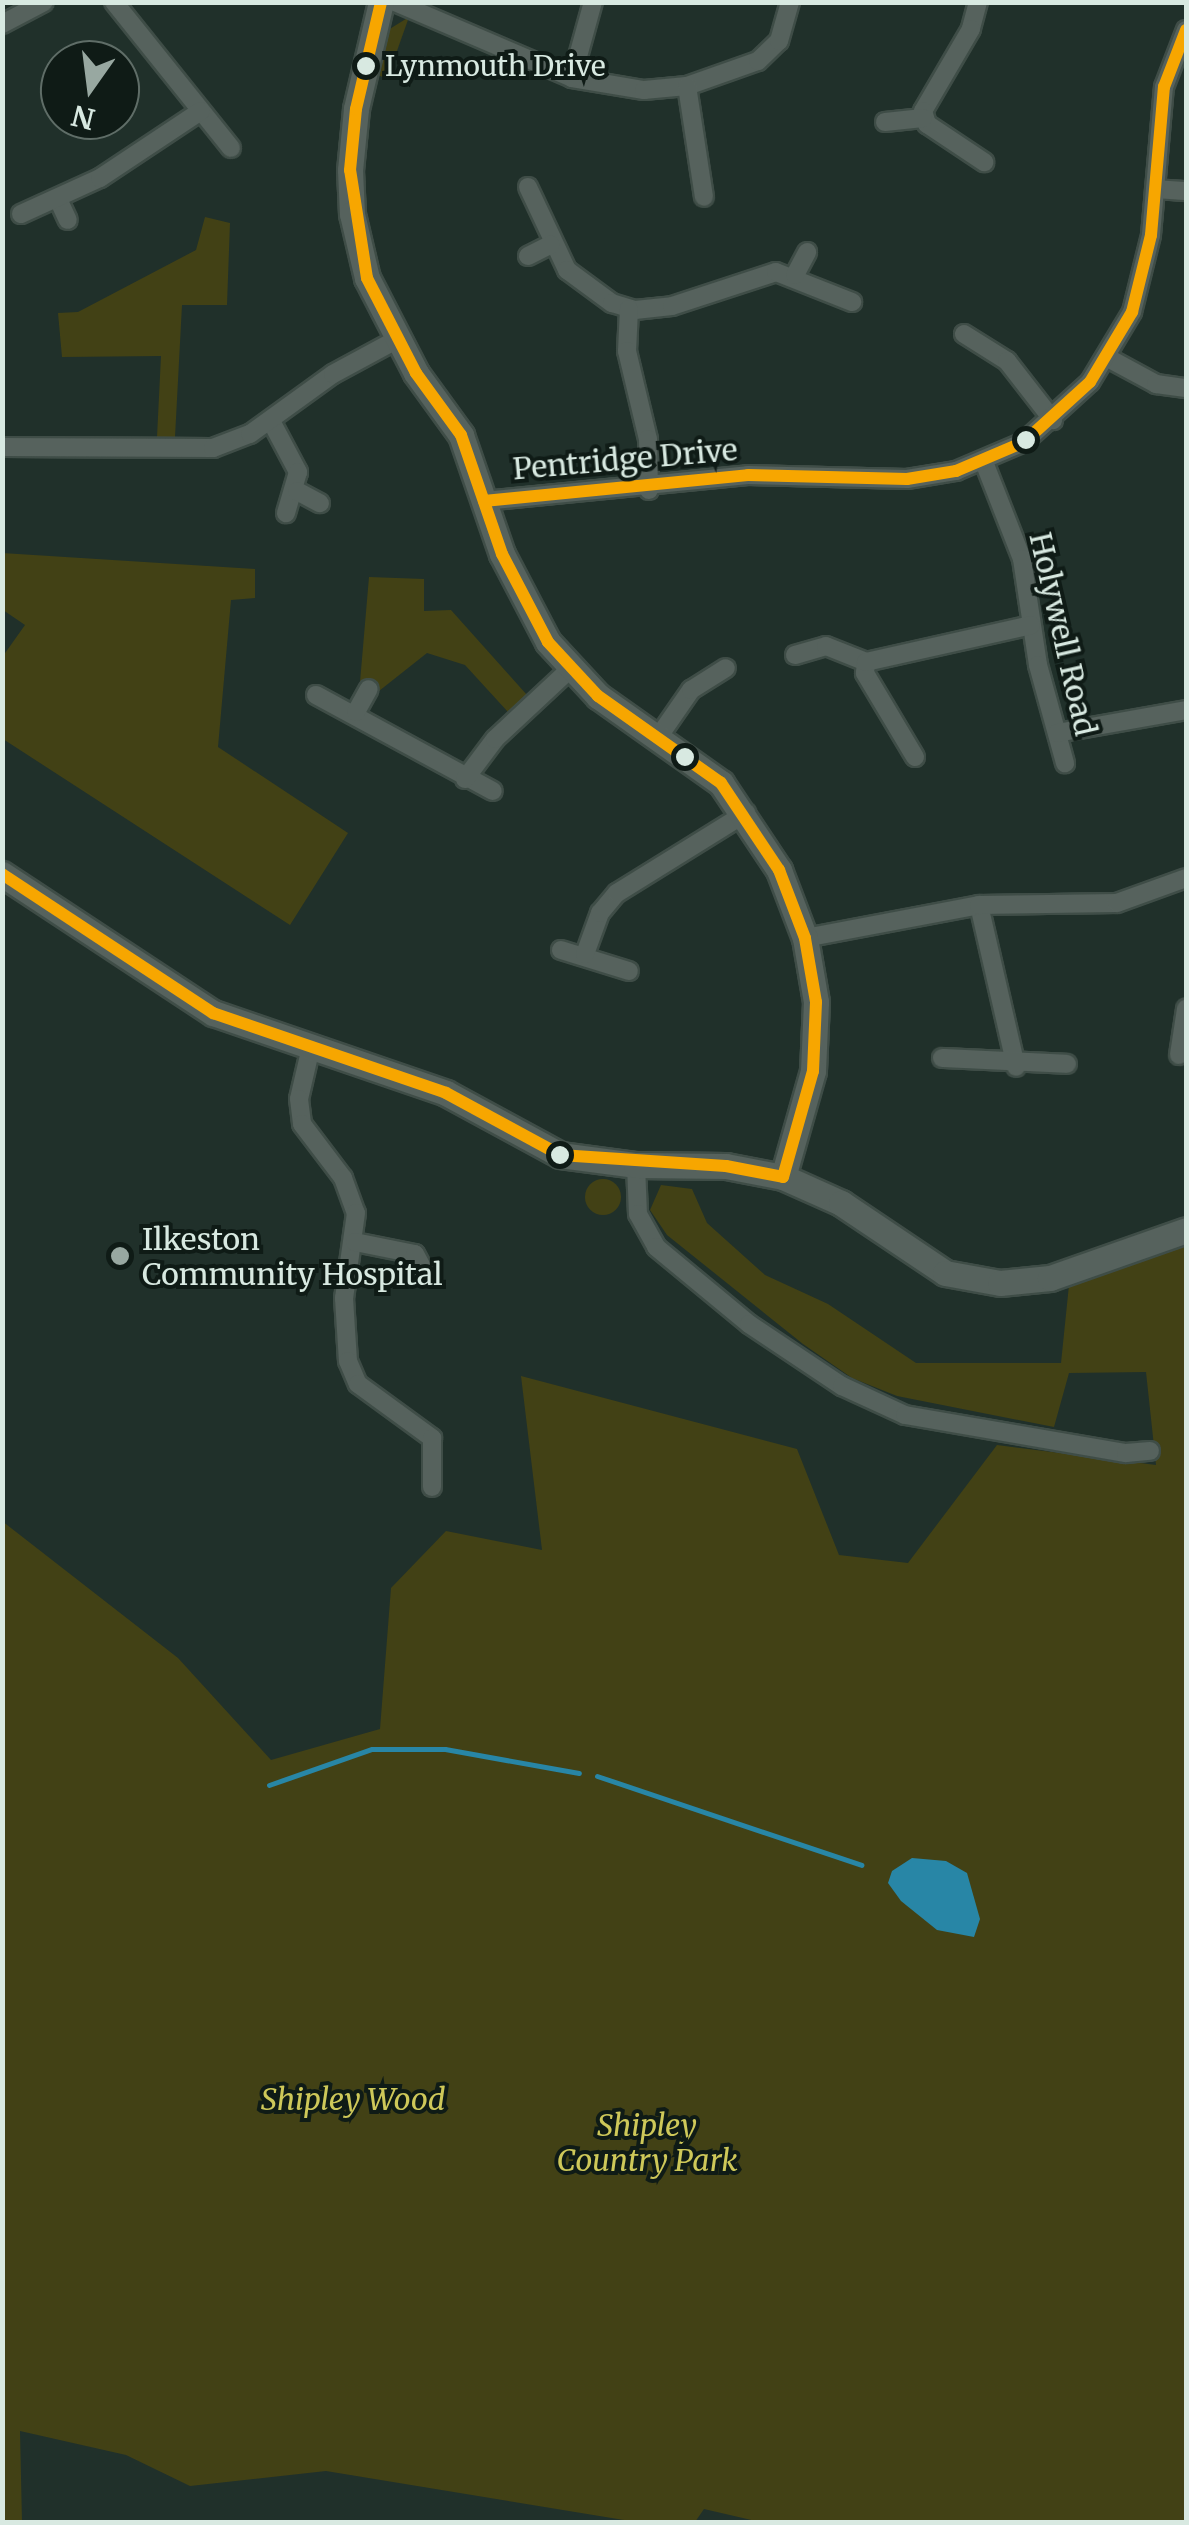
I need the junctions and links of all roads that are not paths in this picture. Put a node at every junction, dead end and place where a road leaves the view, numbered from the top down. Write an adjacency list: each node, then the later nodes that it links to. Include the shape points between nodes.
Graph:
1 (44, 2): 8 (street)
2 (114, 2): 12 (street)
3 (381, 2): 33 (street, via 354,121 352,214 367,278)
4 (396, 2): 10 (street)
5 (593, 2): 10 (street)
6 (790, 2): 11 (street, via 770,52 732,74)
7 (978, 2): 13 (street, via 971,30 927,99)
8 (3, 23)
9 (1186, 30): 20 (street, Pentridge Drive, via 1164,87)
10 (572, 78): 11 (street, via 644,90)
11 (687, 86): 18 (street)
12 (200, 111): 15 (street); 23 (street)
13 (924, 118): 14 (street); 16 (street)
14 (885, 122)
15 (231, 148)
16 (984, 162)
17 (722, 170): 18 (street)
18 (700, 172): 22 (street)
19 (528, 187): 26 (street)
20 (1155, 190): 21 (street); 34 (street, Pentridge Drive, via 1141,286)
21 (1186, 190)
22 (704, 197)
23 (58, 199): 24 (street); 25 (street)
24 (20, 214)
25 (68, 220)
26 (550, 245): 28 (street); 31 (street, via 582,285)
27 (808, 252): 29 (street)
28 (528, 256)
29 (795, 275): 30 (street); 31 (street, via 756,275 689,302)
30 (852, 302)
31 (628, 308): 40 (street, via 627,351 648,439)
32 (964, 334): 36 (street, via 1007,361)
33 (396, 340): 37 (street, via 333,374); 42 (street, via 462,435)
34 (1108, 358): 35 (street, via 1156,384); 36 (street, Pentridge Drive)
35 (1186, 388)
36 (1054, 420): 39 (street, Pentridge Drive)
37 (271, 421): 38 (street, via 230,443 196,450); 41 (street, via 294,459)
38 (2, 447)
39 (984, 462): 40 (street, Pentridge Drive, via 907,479 748,475); 45 (street, Holywell Road, via 1022,560)
40 (649, 490): 42 (street, Pentridge Drive, via 564,488)
41 (297, 491): 43 (street); 44 (street)
42 (484, 501): 49 (street, via 518,591)
43 (320, 503)
44 (286, 513)
45 (1031, 625): 47 (street); 54 (street, Holywell Road)
46 (796, 655): 47 (street, via 826,646)
47 (866, 662): 56 (street, via 865,673)
48 (726, 667): 55 (street, via 692,690)
49 (570, 670): 55 (street); 58 (street, via 495,738)
50 (369, 689): 53 (street)
51 (316, 695): 53 (street)
52 (1186, 710): 54 (street)
53 (356, 712): 58 (street, via 406,749)
54 (1057, 732): 57 (street, Holywell Road)
55 (657, 739): 60 (street, via 721,783)
56 (915, 758)
57 (1065, 763)
58 (465, 779): 59 (street)
59 (493, 791)
60 (746, 813): 64 (street, via 779,870); 66 (street, via 617,893 600,913)
61 (2, 874): 69 (street, via 194,1003)
62 (1186, 881): 63 (street, via 1117,903)
63 (979, 905): 64 (street); 73 (street)
64 (805, 938): 75 (street, via 816,1047)
65 (562, 950): 66 (street)
66 (585, 954): 67 (street)
67 (629, 971)
68 (1186, 1009): 70 (street)
69 (311, 1047): 74 (street, via 446,1092 560,1155); 77 (street, via 300,1116 348,1188)
70 (1179, 1055)
71 (942, 1058): 73 (street)
72 (1067, 1064): 73 (street)
73 (1016, 1066)
74 (636, 1165): 75 (street, via 726,1166); 79 (street, via 638,1214 656,1247 750,1324 842,1386 905,1415 1107,1450)
75 (783, 1177): 76 (street, via 841,1203 921,1262 985,1282 1050,1278)
76 (1186, 1230)
77 (355, 1242): 78 (street, via 415,1254); 80 (street, via 344,1298 352,1376 445,1445)
78 (426, 1278)
79 (1150, 1451)
80 (432, 1487)

